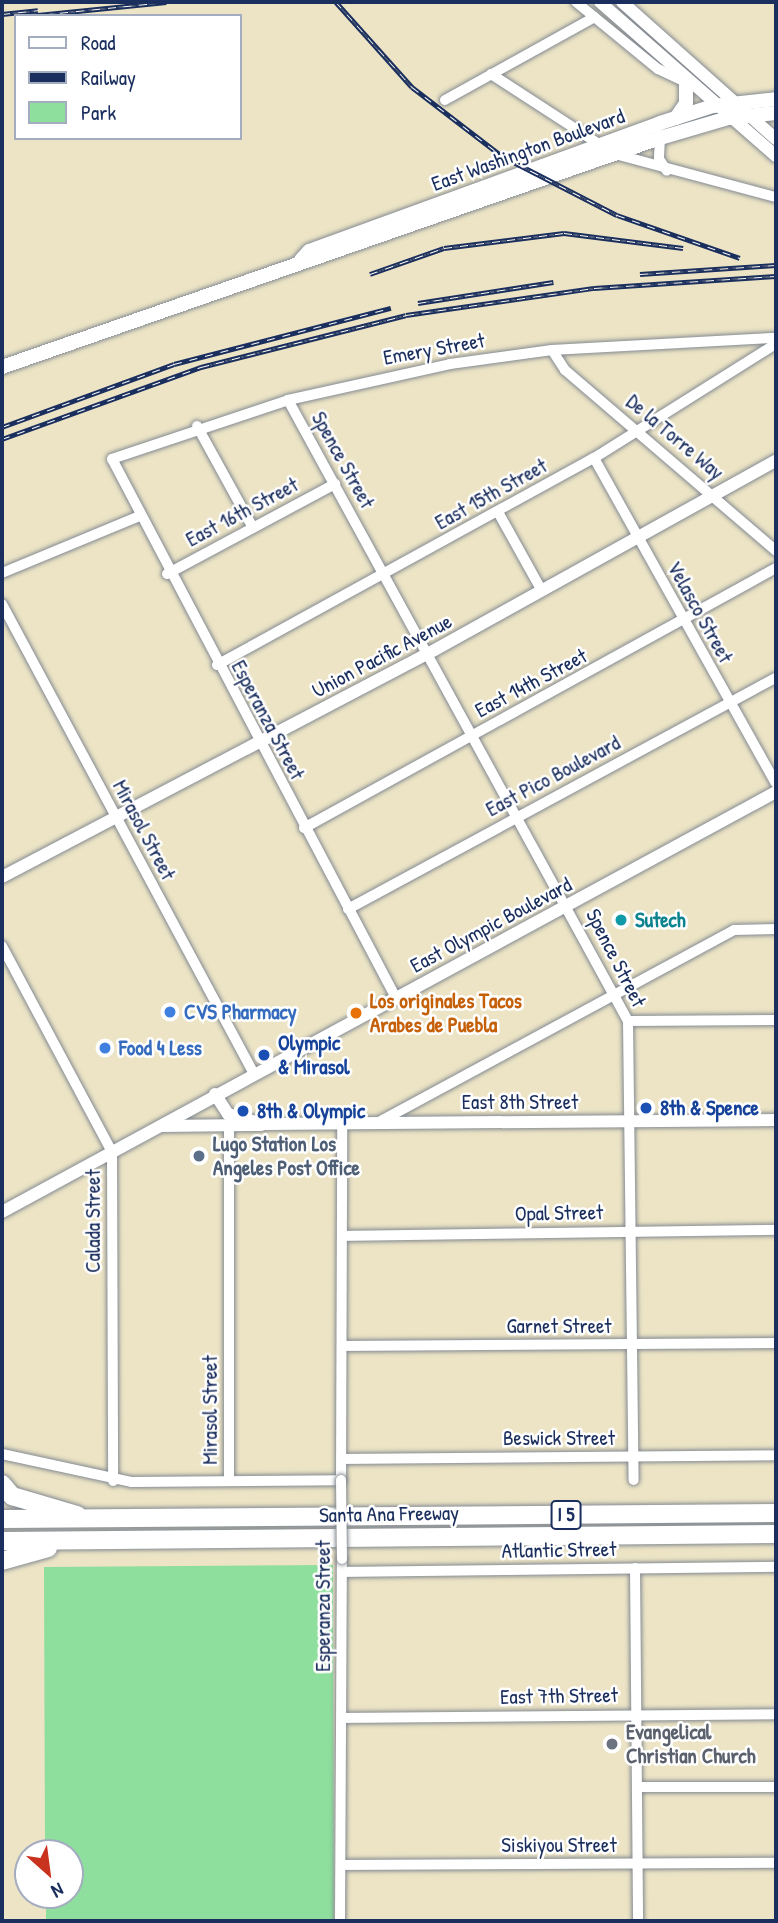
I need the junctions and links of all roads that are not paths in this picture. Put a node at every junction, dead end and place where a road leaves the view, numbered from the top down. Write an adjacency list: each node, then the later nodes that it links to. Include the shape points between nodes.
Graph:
1 (576, 2): 4 (street)
2 (600, 2): 6 (main road)
3 (622, 2): 9 (main road)
4 (595, 17): 5 (street); 6 (street, via 658,69)
5 (491, 74): 8 (street); 17 (street)
6 (686, 82): 10 (main road); 13 (main road, via 686,103)
7 (776, 99): 9 (main road, East Washington Boulevard)
8 (445, 100)
9 (730, 103): 10 (main road, East Washington Boulevard); 12 (main road)
10 (713, 106): 13 (main road, East Washington Boulevard); 14 (main road)
11 (776, 113): 12 (main road, East Washington Boulevard)
12 (746, 116): 14 (main road, East Washington Boulevard); 16 (main road)
13 (676, 118): 17 (main road, East Washington Boulevard)
14 (728, 118): 15 (main road, East Washington Boulevard); 18 (main road)
15 (660, 138): 17 (main road, East Washington Boulevard); 19 (street, via 659,159)
16 (776, 139)
17 (608, 150): 19 (street); 24 (main road, East Washington Boulevard)
18 (776, 156)
19 (667, 170): 20 (street)
20 (776, 197)
21 (776, 338): 23 (street, Emery Street)
22 (776, 344): 27 (street, East 15th Street)
23 (552, 351): 25 (street, Emery Street, via 450,364); 27 (street, De la Torre Way)
24 (2, 367)
25 (288, 400): 26 (street, Emery Street); 31 (street, Spence Street)
26 (197, 426): 29 (street, Emery Street); 35 (street)
27 (635, 429): 28 (street, East 15th Street); 32 (street, De la Torre Way)
28 (594, 458): 33 (street, East 15th Street); 36 (street, Velasco Street)
29 (112, 459): 34 (street, Esperanza Street)
30 (776, 461): 32 (main road, Union Pacific Avenue)
31 (335, 484): 35 (street, East 16th Street); 41 (street, Spence Street)
32 (715, 496): 36 (main road, Union Pacific Avenue); 37 (street, De la Torre Way)
33 (498, 512): 41 (street, East 15th Street); 42 (street)
34 (137, 517): 39 (street); 40 (street, Esperanza Street)
35 (253, 528): 40 (street, East 16th Street)
36 (638, 540): 42 (main road, Union Pacific Avenue); 44 (street, Velasco Street)
37 (776, 551)
38 (776, 568): 44 (street, East 14th Street)
39 (2, 573)
40 (167, 575): 46 (street, Esperanza Street)
41 (384, 575): 45 (street, Spence Street); 46 (street, East 15th Street)
42 (542, 591): 45 (main road, Union Pacific Avenue)
43 (2, 604): 53 (street, Mirasol Street)
44 (684, 622): 48 (street, Velasco Street); 49 (street, East 14th Street)
45 (429, 653): 49 (street, Spence Street); 50 (main road, Union Pacific Avenue)
46 (217, 665): 50 (street, Esperanza Street)
47 (776, 678): 48 (street, East Pico Boulevard)
48 (729, 703): 51 (street, Velasco Street); 54 (street, East Pico Boulevard)
49 (474, 736): 54 (street, Spence Street); 55 (street, East 14th Street)
50 (258, 742): 53 (main road, Union Pacific Avenue); 55 (street, Esperanza Street)
51 (776, 783)
52 (776, 792): 57 (main road, East Olympic Boulevard)
53 (115, 816): 56 (main road, Union Pacific Avenue); 65 (street, Mirasol Street)
54 (519, 817): 57 (street, Spence Street); 58 (street, East Pico Boulevard)
55 (304, 828): 58 (street, Esperanza Street)
56 (2, 877)
57 (567, 905): 61 (street, Spence Street); 62 (main road, East Olympic Boulevard)
58 (348, 909): 62 (street, Esperanza Street)
59 (776, 929): 61 (street, via 734,930)
60 (2, 946): 74 (street, Calada Street)
61 (615, 991): 64 (street, Spence Street); 69 (street)
62 (396, 998): 65 (main road, East Olympic Boulevard)
63 (776, 1020): 64 (street)
64 (628, 1021): 68 (street, Spence Street)
65 (254, 1074): 66 (main road, East Olympic Boulevard)
66 (215, 1094): 71 (main road, East 8th Street, via 228,1114); 72 (main road, East Olympic Boulevard)
67 (776, 1120): 68 (main road, East 8th Street)
68 (629, 1121): 69 (main road, East 8th Street); 77 (street, Spence Street)
69 (379, 1122): 70 (main road, East 8th Street)
70 (342, 1123): 71 (main road, East 8th Street); 78 (street, Esperanza Street)
71 (264, 1124): 73 (main road, East 8th Street)
72 (159, 1126): 73 (main road, East 8th Street); 74 (main road, East Olympic Boulevard)
73 (229, 1129): 89 (street, Mirasol Street)
74 (112, 1152): 75 (main road, East Olympic Boulevard); 86 (street, Calada Street)
75 (2, 1212)
76 (776, 1230): 77 (street, Opal Street)
77 (631, 1231): 78 (street, Opal Street); 80 (street, Spence Street)
78 (342, 1236): 81 (street, Esperanza Street)
79 (776, 1343): 80 (street, Garnet Street)
80 (631, 1345): 81 (street, Garnet Street); 84 (street, Spence Street)
81 (343, 1346): 85 (street, Esperanza Street)
82 (2, 1454): 86 (street)
83 (776, 1455): 84 (street, Beswick Street)
84 (632, 1457): 85 (street, Beswick Street); 88 (street, Spence Street)
85 (343, 1459): 87 (street, Esperanza Street)
86 (113, 1480): 89 (street)
87 (341, 1480): 89 (street); 100 (street, Esperanza Street, bridge)
88 (634, 1480)
89 (229, 1481)
90 (2, 1484): 92 (highway, via 12,1496)
91 (776, 1513): 92 (highway, Santa Ana Freeway / I 5)
92 (80, 1517): 93 (highway, Santa Ana Freeway / I 5)
93 (2, 1519)
94 (776, 1534): 95 (highway, Santa Ana Freeway / I 5)
95 (89, 1539): 96 (highway, Santa Ana Freeway / I 5); 97 (highway)
96 (2, 1541)
97 (2, 1561)
98 (776, 1567): 99 (street, Atlantic Street)
99 (635, 1568): 100 (street, Atlantic Street); 102 (street)
100 (342, 1572): 103 (street, Esperanza Street)
101 (776, 1714): 102 (street, East 7th Street)
102 (636, 1715): 103 (street, East 7th Street); 104 (street)
103 (342, 1718): 108 (street, Esperanza Street)
104 (638, 1787): 105 (street); 107 (street)
105 (776, 1787)
106 (776, 1863): 107 (street, Siskiyou Street)
107 (638, 1864): 108 (street, Siskiyou Street); 110 (street)
108 (341, 1865): 109 (street, Esperanza Street)
109 (340, 1921)
110 (638, 1921)

